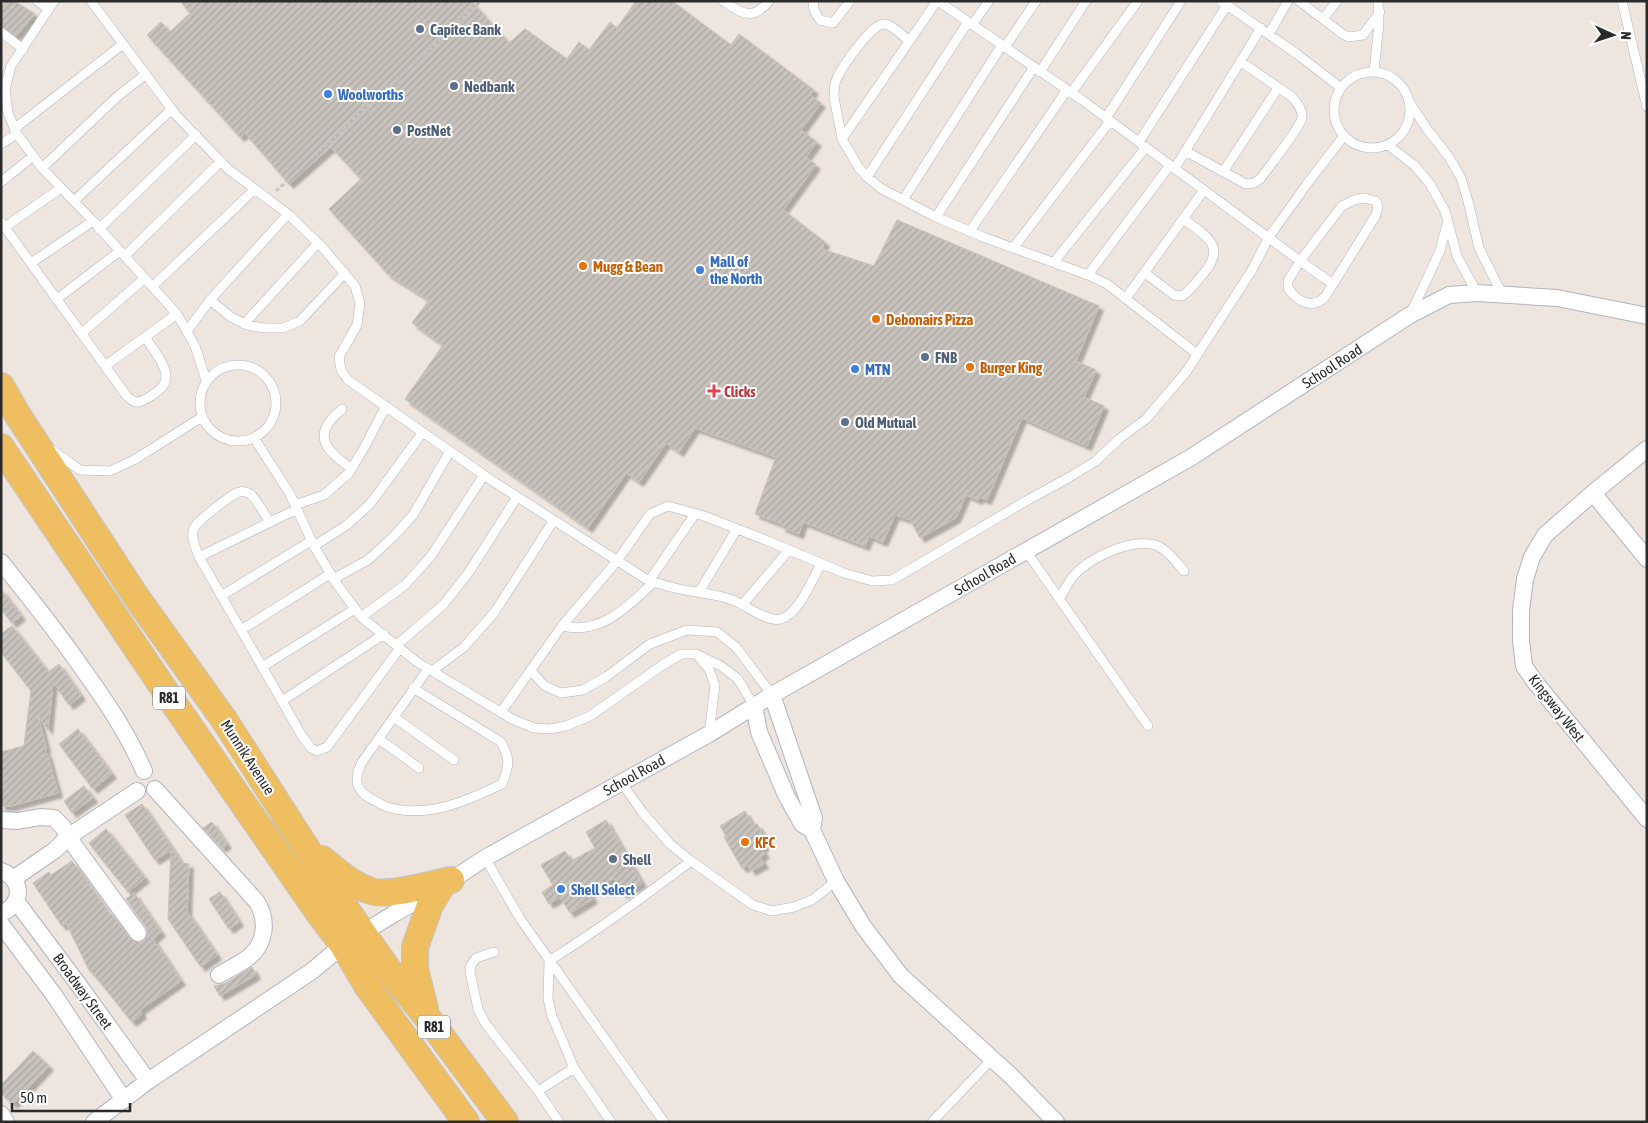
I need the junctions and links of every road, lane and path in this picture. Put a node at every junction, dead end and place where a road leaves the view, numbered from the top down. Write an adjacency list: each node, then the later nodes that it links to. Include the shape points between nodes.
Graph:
1 (37, 1): 20 (lane)
2 (91, 1): 29 (lane)
3 (481, 1): 62 (path)
4 (722, 1): 5 (lane, via 747,14 756,14)
5 (769, 1)
6 (814, 1): 7 (lane, via 814,13 820,20 833,23)
7 (850, 1)
8 (989, 1): 24 (lane)
9 (1036, 1): 30 (lane)
10 (1086, 1): 33 (lane)
11 (1138, 1): 39 (lane)
12 (1181, 1): 43 (lane)
13 (1238, 1): 21 (lane)
14 (1288, 1): 27 (lane)
15 (1299, 1): 23 (lane)
16 (1337, 1): 23 (lane)
17 (1378, 1): 22 (lane)
18 (1622, 1): 41 (lane)
19 (940, 2): 24 (lane); 28 (lane)
20 (52, 5): 31 (lane)
21 (1227, 5): 25 (lane); 49 (lane)
22 (1380, 12): 23 (lane, via 1363,35 1355,37 1344,35); 34 (lane)
23 (1323, 20)
24 (970, 23): 30 (lane); 57 (lane)
25 (1261, 28): 27 (lane); 32 (lane)
26 (1, 32): 31 (lane)
27 (1269, 34): 38 (lane)
28 (910, 41): 47 (lane); 47 (lane, via 892,27 876,26 836,78 835,109)
29 (123, 44): 35 (lane); 44 (lane)
30 (1003, 46): 33 (lane); 63 (lane)
31 (23, 49): 36 (lane, via 11,66)
32 (1240, 61): 37 (lane); 51 (lane)
33 (1037, 69): 39 (lane); 66 (lane)
34 (1374, 71): 38 (lane, via 1350,78); 40 (lane, via 1397,81 1406,91)
35 (146, 74): 42 (lane); 55 (lane)
36 (3, 87): 44 (lane)
37 (1278, 88): 56 (lane); 56 (lane, via 1292,97 1302,112 1302,119 1294,132 1254,183 1246,184)
38 (1341, 88): 46 (lane, via 1333,112)
39 (1069, 91): 43 (lane); 72 (lane)
40 (1410, 103): 50 (lane, via 1406,128); 87 (lane, via 1461,178 1480,248)
41 (1647, 107)
42 (172, 109): 45 (lane); 64 (lane)
43 (1108, 119): 49 (lane); 75 (lane)
44 (16, 132): 48 (lane); 52 (lane)
45 (196, 135): 53 (lane); 71 (lane)
46 (1343, 137): 50 (lane, via 1364,148); 73 (lane)
47 (842, 140): 57 (lane)
48 (1, 144)
49 (1143, 145): 54 (lane); 78 (lane)
50 (1388, 145): 70 (lane, via 1415,166 1430,184 1445,211)
51 (1185, 151): 54 (lane); 56 (lane)
52 (33, 156): 55 (lane); 58 (lane)
53 (221, 161): 60 (lane); 76 (lane)
54 (1172, 167): 61 (lane); 82 (lane)
55 (42, 168): 59 (lane)
56 (1224, 172)
57 (866, 177): 63 (lane)
58 (1, 182)
59 (61, 188): 64 (lane); 69 (lane)
60 (255, 189): 62 (lane); 85 (lane)
61 (1204, 190): 67 (lane); 73 (lane)
62 (268, 199): 65 (lane)
63 (903, 200): 66 (lane)
64 (74, 201): 68 (lane)
65 (288, 214): 74 (lane); 90 (lane)
66 (936, 217): 72 (lane)
67 (1183, 219): 81 (lane); 81 (lane, via 1212,243 1215,254 1210,265 1182,296 1174,295)
68 (93, 221): 71 (lane); 79 (lane)
69 (3, 224): 79 (lane)
70 (1447, 224): 86 (lane, via 1457,256); 92 (lane, via 1440,251)
71 (100, 228): 76 (lane)
72 (970, 231): 75 (lane)
73 (1269, 238): 77 (lane); 98 (lane)
74 (318, 243): 80 (lane); 94 (lane)
75 (1014, 247): 78 (lane)
76 (123, 254): 83 (lane); 89 (lane)
77 (1300, 261): 84 (lane); 84 (lane, via 1288,281 1288,288 1304,303 1324,298); 84 (lane, via 1342,206 1364,198 1376,201 1376,215)
78 (1054, 262): 82 (lane)
79 (31, 263): 89 (lane)
80 (345, 273): 94 (lane, via 300,321 283,328); 102 (lane, via 355,286 360,303 356,325 339,356 341,370 348,380)
81 (1144, 273): 88 (lane)
82 (1088, 275): 88 (lane)
83 (145, 278): 85 (lane); 96 (lane)
84 (1333, 284)
85 (153, 286): 91 (lane)
86 (1477, 293): 87 (street, School Road); 92 (street, School Road, via 1449,295)
87 (1502, 294): 93 (street, School Road, via 1557,298)
88 (1126, 298): 98 (lane)
89 (57, 299): 96 (lane)
90 (210, 300): 94 (lane); 95 (lane)
91 (178, 314): 95 (lane); 97 (lane)
92 (1410, 315): 122 (street, School Road, via 1190,458)
93 (1647, 316)
94 (244, 324)
95 (186, 331): 100 (lane, via 195,346)
96 (82, 334): 99 (lane)
97 (146, 337): 99 (lane); 99 (lane, via 166,372 165,384 150,397 137,402 131,400)
98 (1197, 354): 127 (lane, via 1146,419 1096,461 892,580 872,581)
99 (105, 366)
100 (206, 380): 104 (lane, via 199,404); 107 (lane, via 227,365 240,364 263,374 276,396 276,408 268,426)
101 (1, 386): 105 (main road, Munnik Avenue / R81)
102 (386, 406): 106 (lane); 111 (lane)
103 (342, 409): 111 (lane, via 328,424 324,443)
104 (202, 417): 105 (lane, via 134,460 110,471 80,470); 107 (lane, via 208,428 229,441)
105 (24, 424): 164 (main road, Munnik Avenue / R81, via 137,598 225,721)
106 (423, 432): 110 (lane); 120 (lane, via 370,504 347,525)
107 (254, 438): 115 (lane)
108 (1, 447): 174 (main road, Munnik Avenue / R81, via 173,704 318,912)
109 (1647, 449): 113 (street, Kingsway West)
110 (450, 451): 112 (lane); 129 (lane, via 413,514 394,537 368,560)
111 (351, 469): 115 (lane, via 324,495)
112 (484, 475): 114 (lane); 136 (lane, via 431,556 404,585)
113 (1593, 493): 124 (street); 160 (street, Kingsway West, via 1545,536 1532,557 1521,610 1524,666)
114 (518, 497): 117 (lane); 140 (lane, via 469,572 443,605)
115 (296, 507): 118 (lane); 120 (lane)
116 (695, 514): 119 (lane); 125 (lane, via 668,506 650,514); 130 (lane)
117 (554, 520): 125 (lane); 143 (lane, via 494,613 464,647)
118 (270, 523): 123 (lane); 123 (lane, via 251,494 238,492 195,526 194,542)
119 (737, 529): 121 (lane); 131 (lane)
120 (313, 544): 129 (lane); 132 (lane)
121 (788, 550): 127 (lane); 134 (lane)
122 (1026, 551): 133 (lane); 146 (street, School Road)
123 (200, 557): 132 (lane)
124 (1647, 559)
125 (617, 560): 130 (lane); 137 (lane)
126 (1, 562): 156 (street, via 51,623 112,711)
127 (821, 564): 134 (lane, via 791,614 781,620 771,619)
128 (1184, 571): 133 (lane, via 1156,545 1139,543 1107,552 1083,567)
129 (331, 576): 135 (lane); 138 (lane)
130 (652, 581): 131 (lane); 137 (lane, via 612,618 592,627 576,629)
131 (699, 592): 134 (lane)
132 (222, 596): 138 (lane)
133 (1059, 599): 151 (lane)
134 (742, 605)
135 (355, 609): 136 (lane); 142 (lane)
136 (361, 617): 139 (lane)
137 (562, 626): 144 (lane)
138 (241, 630): 142 (lane)
139 (384, 634): 140 (lane); 147 (lane)
140 (399, 647): 143 (lane); 147 (lane, via 327,747 318,751 311,748)
141 (696, 654): 148 (lane, via 738,679); 149 (lane, via 681,654 590,716 566,726 534,728); 152 (lane, via 709,669 715,685)
142 (262, 667): 147 (lane)
143 (430, 670): 145 (lane); 149 (lane)
144 (530, 671): 146 (lane, via 545,686 561,693 583,690 650,644 687,630 717,632 736,648); 149 (lane)
145 (413, 688): 150 (lane); 153 (lane, via 501,742 508,755 508,770 502,784 450,806 422,811 386,806 365,795 356,780 362,762)
146 (772, 695): 148 (street, School Road); 162 (street, via 814,818)
147 (282, 701)
148 (754, 706): 152 (street, School Road); 162 (street, via 760,732 786,795 802,824)
149 (501, 712)
150 (394, 717): 153 (lane); 154 (lane)
151 (1148, 726)
152 (709, 734): 157 (street, School Road)
153 (379, 739): 155 (lane)
154 (454, 760)
155 (419, 768)
156 (144, 770): 158 (street, via 154,774); 159 (street, via 135,776)
157 (621, 782): 165 (street, School Road); 166 (lane, via 670,844)
158 (155, 789): 159 (street, via 146,794); 177 (street, via 248,892 258,904 263,918 264,936 258,947 250,957)
159 (137, 790): 163 (street)
160 (1647, 819)
161 (1, 820): 163 (street, via 54,818)
162 (812, 830): 168 (street)
163 (68, 837): 167 (street, via 55,850); 173 (street)
164 (306, 846): 169 (main road, via 349,881 372,892); 174 (main road, Munnik Avenue / R81, via 337,896)
165 (485, 858): 169 (street, School Road); 176 (lane)
166 (691, 861): 168 (lane, via 753,905 772,911 812,900); 176 (lane, via 593,933)
167 (7, 875): 170 (street, via 18,891)
168 (836, 881): 181 (street, via 863,926 901,976)
169 (446, 884): 174 (street, School Road); 180 (main road, via 430,905 414,947 415,969)
170 (16, 901): 171 (street); 178 (street, Broadway Street)
171 (1, 913)
172 (1, 924): 179 (street, Broadway Street)
173 (138, 934)
174 (354, 939): 180 (main road, Munnik Avenue / R81, via 390,972); 183 (street, School Road, via 312,971); 189 (main road, Munnik Avenue / R81, via 368,987)
175 (494, 952): 184 (lane, via 476,958 471,965 478,1009 485,1023)
176 (549, 960): 182 (lane, via 548,999); 193 (lane)
177 (219, 975)
178 (86, 994): 179 (street); 183 (street, Broadway Street)
179 (64, 1010): 185 (street, Broadway Street)
180 (426, 1017): 190 (main road, Munnik Avenue / R81)
181 (992, 1059): 194 (lane); 195 (street)
182 (574, 1068): 184 (lane); 192 (lane)
183 (148, 1081): 185 (street, School Road)
184 (538, 1091): 191 (lane)
185 (124, 1100): 188 (street, School Road)
186 (1, 1114): 187 (street)
187 (6, 1122)
188 (94, 1122)
189 (466, 1122)
190 (505, 1122)
191 (559, 1122)
192 (611, 1122)
193 (664, 1122)
194 (932, 1122)
195 (1056, 1122)

